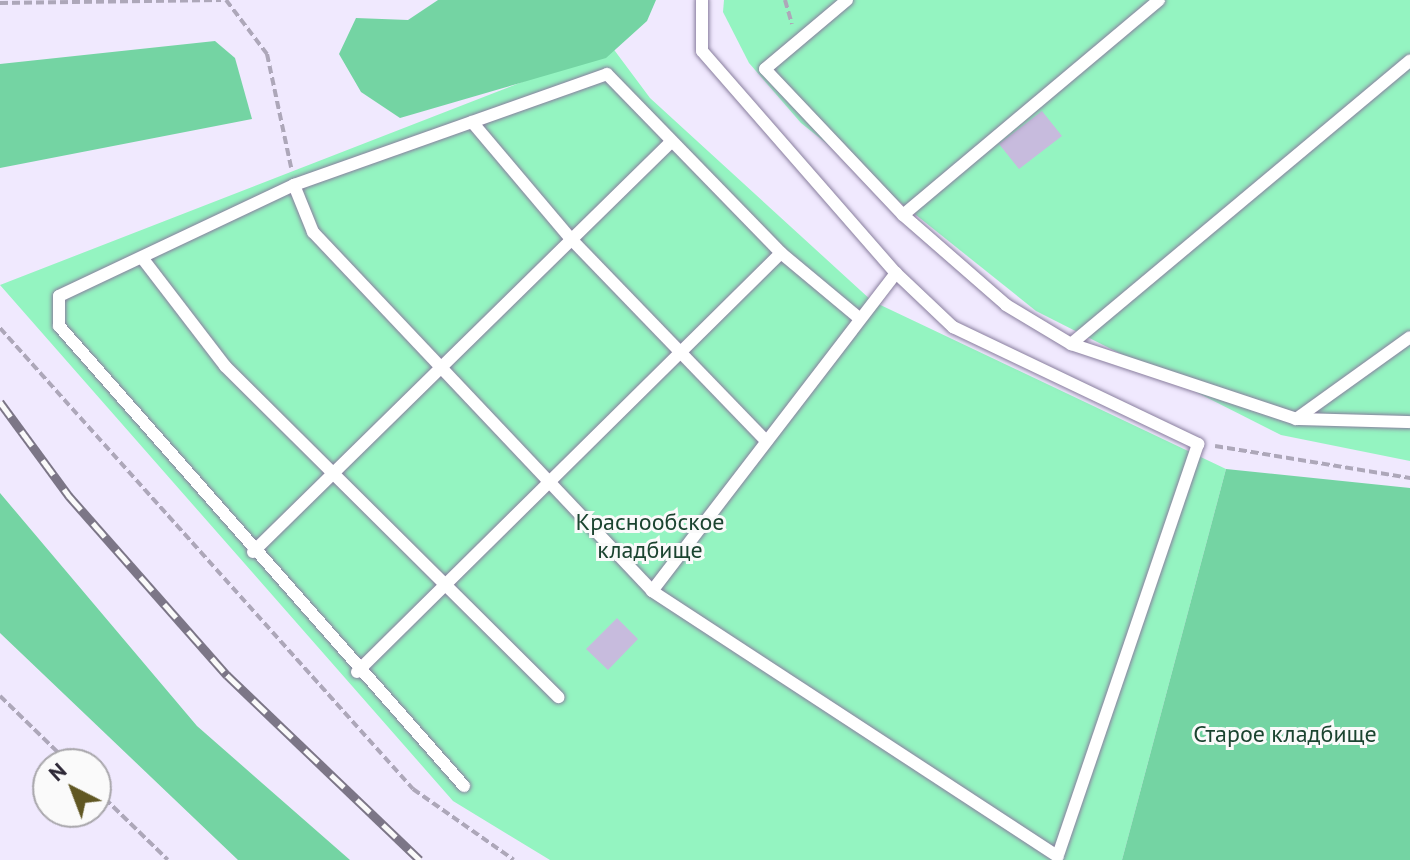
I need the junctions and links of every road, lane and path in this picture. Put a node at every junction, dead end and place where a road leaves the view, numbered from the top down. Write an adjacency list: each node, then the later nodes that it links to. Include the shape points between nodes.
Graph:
1 (224, 0): 5 (path); 9 (path, via 267,54)
2 (702, 0): 14 (lane, via 702,51)
3 (847, 0): 10 (lane, via 765,69)
4 (1159, 0): 10 (lane)
5 (0, 3)
6 (1410, 61): 18 (lane)
7 (472, 122): 8 (lane, via 607,74); 9 (lane); 11 (lane)
8 (671, 142): 11 (lane); 12 (lane)
9 (294, 185): 13 (lane); 20 (lane, via 313,232)
10 (903, 215): 18 (lane, via 1006,305)
11 (571, 239): 19 (lane); 20 (lane)
12 (781, 253): 15 (lane); 19 (lane)
13 (143, 259): 25 (lane, via 225,366); 28 (lane, via 59,296 59,326)
14 (896, 273): 15 (lane); 24 (lane, via 953,327)
15 (859, 318): 23 (lane)
16 (0, 328): 39 (path, via 413,789)
17 (1410, 337): 21 (lane)
18 (1071, 344): 21 (lane)
19 (683, 352): 23 (lane); 27 (lane)
20 (439, 369): 25 (lane); 27 (lane)
21 (1296, 419): 22 (lane)
22 (1410, 422)
23 (766, 441): 30 (lane)
24 (1198, 444): 26 (path); 37 (lane)
25 (333, 473): 28 (lane); 29 (lane)
26 (1410, 478)
27 (550, 485): 29 (lane); 30 (lane)
28 (253, 552): 31 (lane)
29 (447, 588): 31 (lane); 33 (lane)
30 (652, 591): 37 (lane)
31 (357, 672): 35 (lane)
32 (0, 696): 34 (path)
33 (558, 697)
34 (54, 748)
35 (464, 786)
36 (112, 806): 38 (path)
37 (1058, 856)
38 (168, 860)
39 (514, 860)

